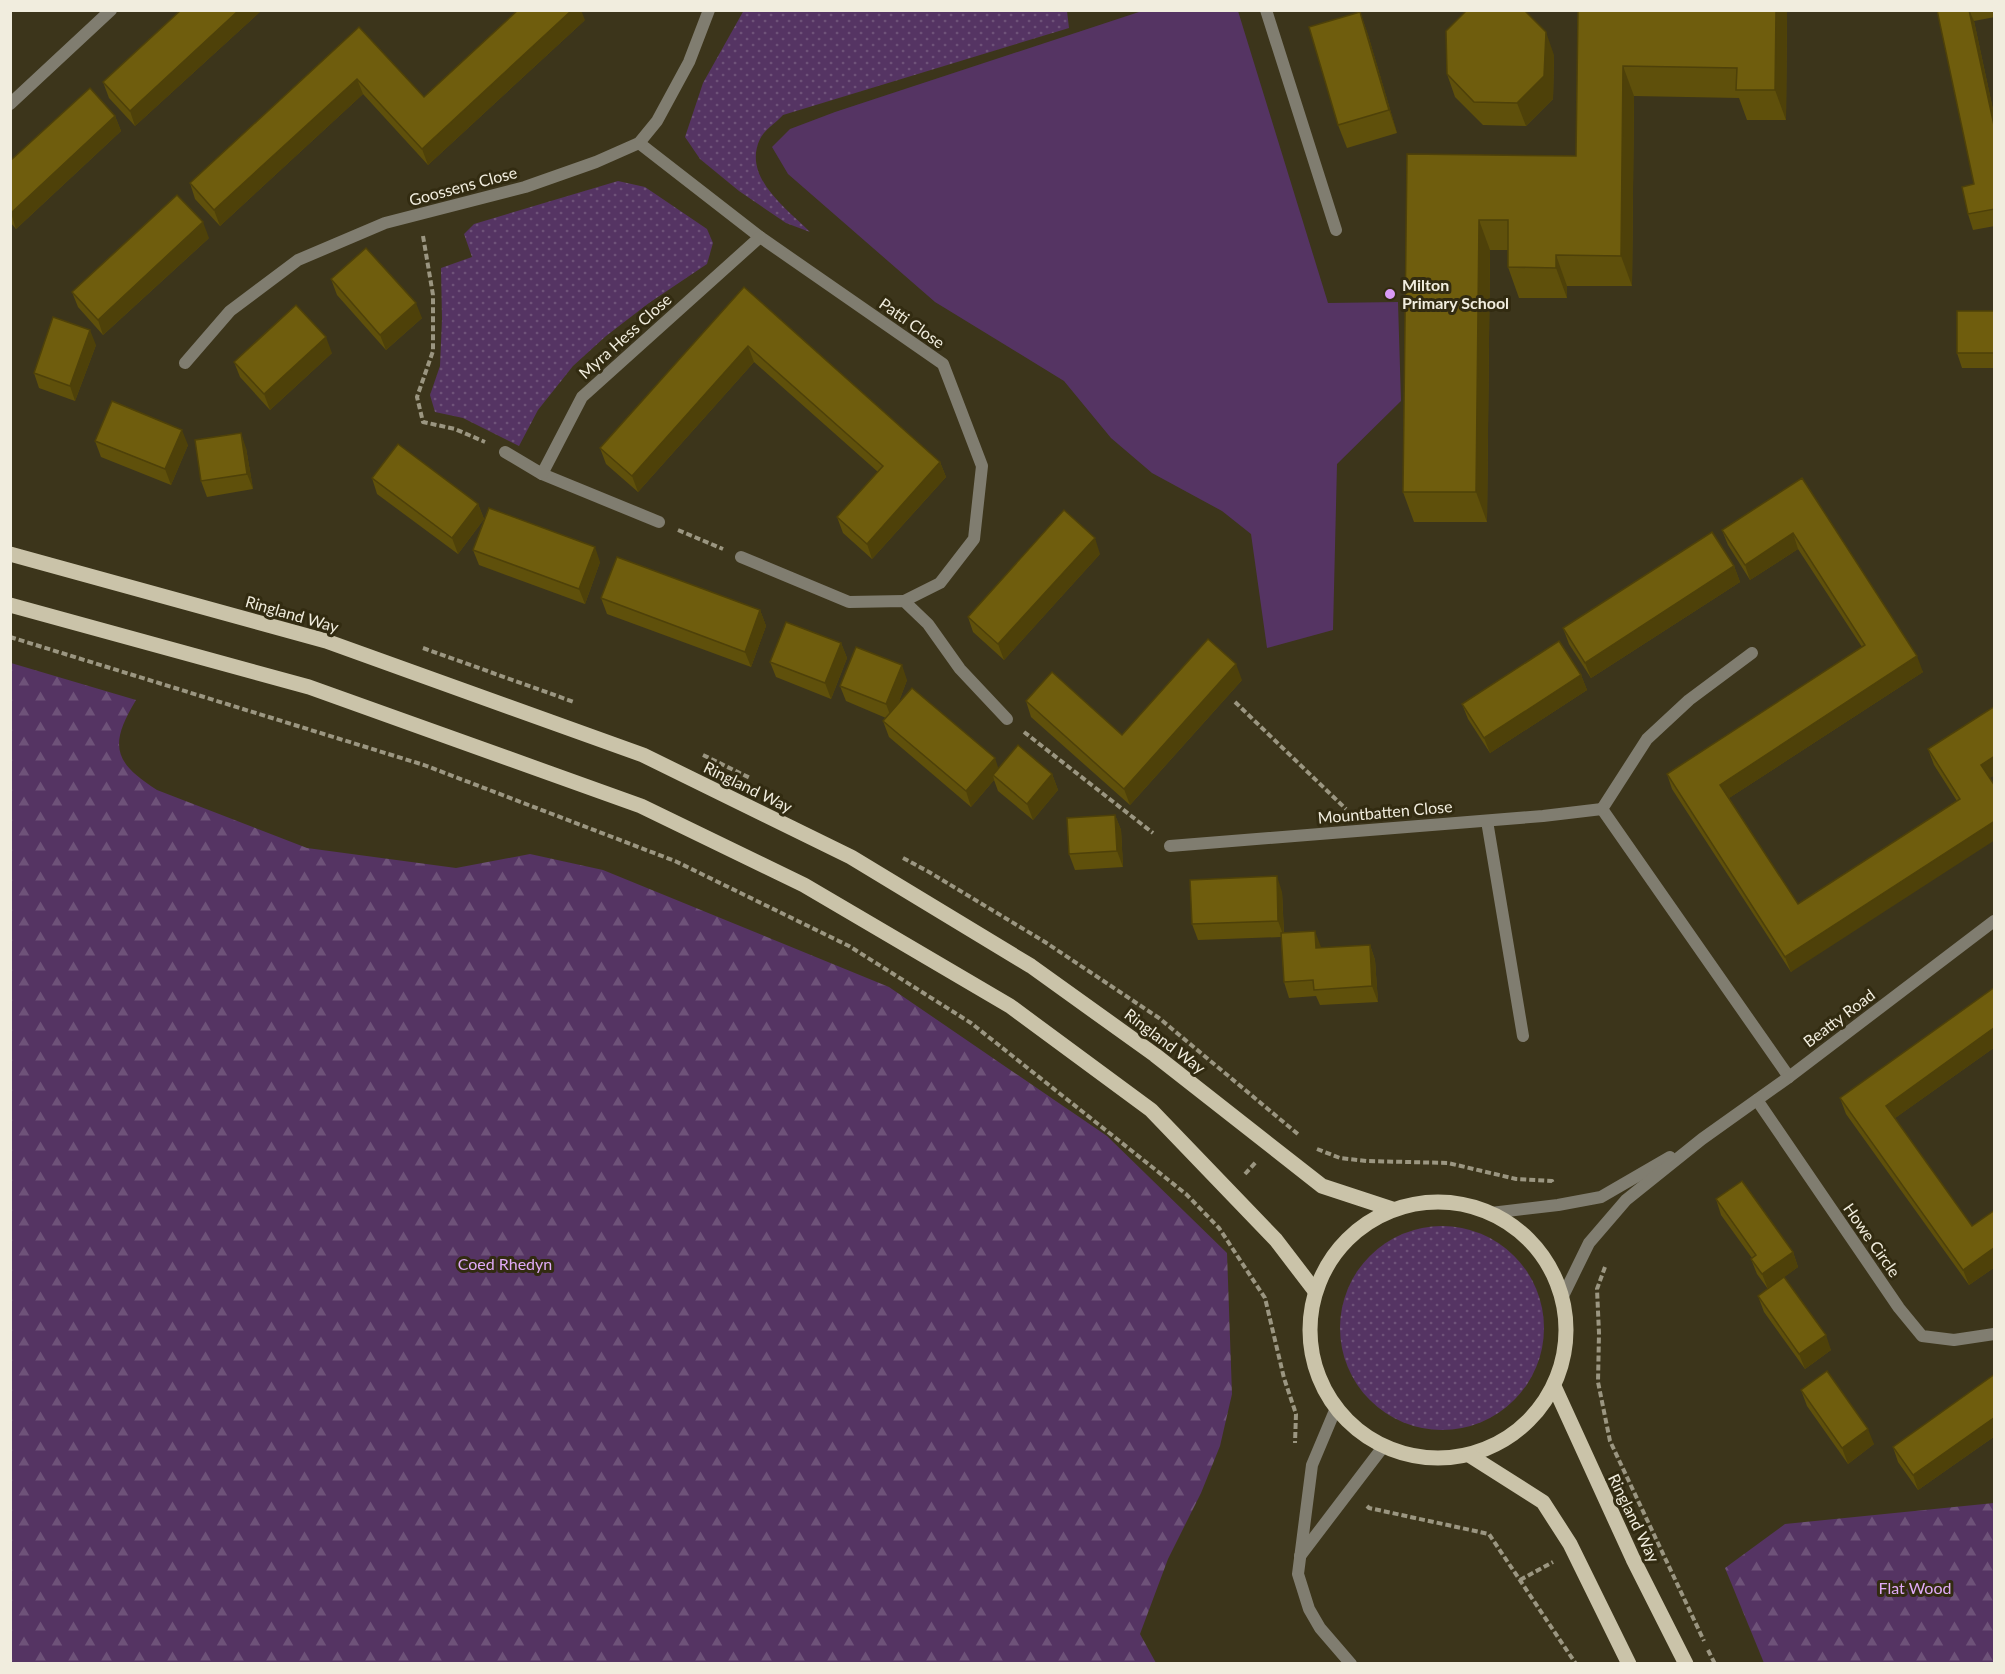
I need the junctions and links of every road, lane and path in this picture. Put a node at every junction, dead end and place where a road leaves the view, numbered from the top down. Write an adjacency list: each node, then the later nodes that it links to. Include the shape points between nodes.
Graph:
1 (111, 10): 4 (street)
2 (709, 10): 5 (street, Goossens Close, via 689,62 657,121)
3 (1266, 10): 7 (street)
4 (10, 104)
5 (639, 143): 6 (street, Goossens Close, via 525,187); 8 (street, Patti Close)
6 (420, 214): 9 (street, Goossens Close, via 385,223 298,260 230,311); 10 (path, via 433,296 434,351 417,397 423,422 455,429)
7 (1336, 230)
8 (760, 237): 11 (street, Myra Hess Close, via 582,398); 15 (street, Patti Close, via 943,364 982,466 974,539 940,583)
9 (185, 363)
10 (505, 452): 11 (street)
11 (542, 474): 12 (street)
12 (659, 522): 14 (path)
13 (10, 554): 31 (main road, Ringland Way, via 326,641 643,755 851,857 1031,966)
14 (741, 557): 15 (street, via 849,602)
15 (904, 601): 20 (street)
16 (10, 605): 32 (main road, via 309,687 641,806 804,885 1010,1006 1151,1110)
17 (10, 638): 42 (path, via 424,765 675,861 849,946 962,1017 1186,1194 1219,1228 1265,1298 1296,1414 1295,1450)
18 (1752, 653): 21 (street, via 1689,700 1647,739)
19 (1235, 702): 23 (path)
20 (1007, 719): 24 (path)
21 (1602, 809): 22 (street, Mountbatten Close); 27 (street)
22 (1487, 821): 23 (street, Mountbatten Close); 26 (street)
23 (1368, 830): 24 (street, Mountbatten Close)
24 (1170, 846)
25 (1995, 921): 27 (street, Beatty Road)
26 (1522, 1036)
27 (1789, 1077): 28 (street, Beatty Road)
28 (1756, 1100): 30 (street, Beatty Road); 37 (street, Howe Circle, via 1899,1308 1923,1336 1954,1340)
29 (1291, 1128): 31 (path)
30 (1702, 1138): 34 (street, Beatty Road, via 1601,1197); 36 (street, Beatty Road, via 1626,1200 1589,1243)
31 (1273, 1146): 32 (path); 33 (main road, Ringland Way, via 1322,1186)
32 (1228, 1190): 35 (main road, via 1276,1240)
33 (1392, 1209): 34 (main road, via 1425,1202 1459,1203); 35 (main road, via 1359,1228 1332,1256)
34 (1491, 1213): 36 (main road, via 1516,1227 1536,1247 1552,1271)
35 (1315, 1291): 39 (main road, via 1309,1325 1312,1361)
36 (1562, 1298): 38 (main road, via 1566,1328)
37 (1995, 1334)
38 (1554, 1386): 41 (main road, via 1533,1417 1504,1440); 48 (main road, Ringland Way)
39 (1336, 1408): 40 (main road, via 1347,1422); 42 (street)
40 (1383, 1447): 41 (main road, via 1425,1458); 43 (street)
41 (1469, 1455): 47 (main road, via 1543,1502 1570,1544)
42 (1312, 1465): 44 (street)
43 (1348, 1491): 44 (street); 46 (path, via 1369,1508 1489,1534)
44 (1300, 1557): 45 (street, via 1298,1574 1309,1609)
45 (1351, 1664)
46 (1576, 1664)
47 (1629, 1664)
48 (1686, 1664)

